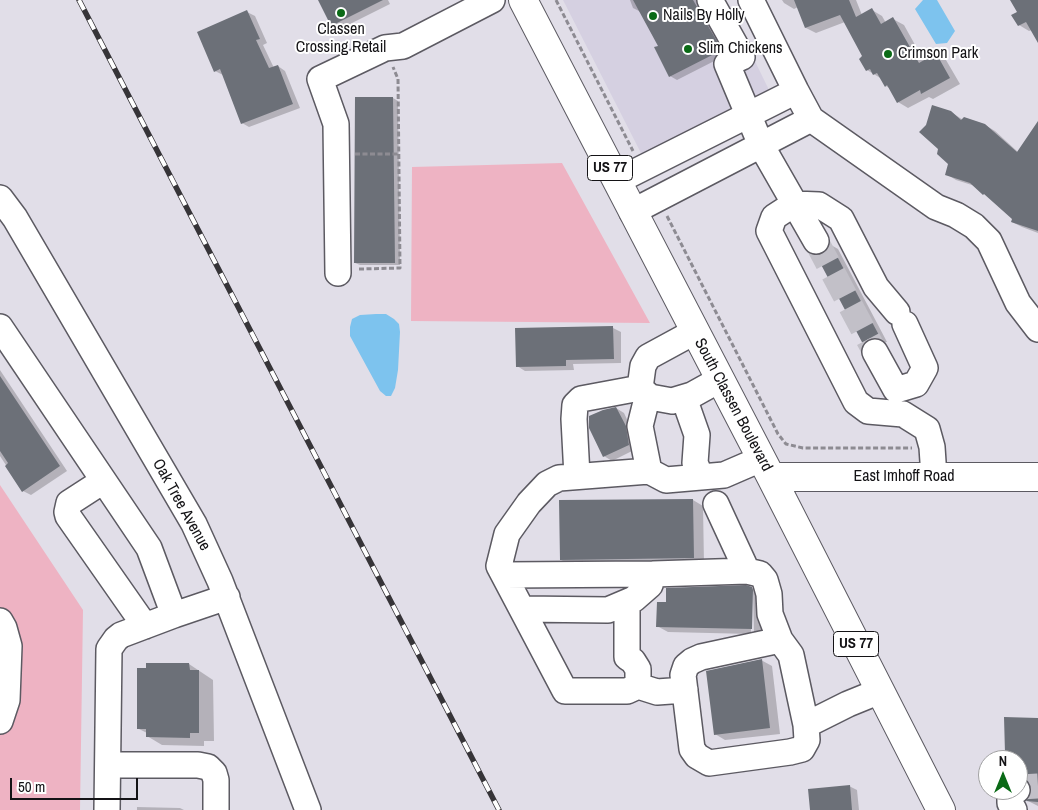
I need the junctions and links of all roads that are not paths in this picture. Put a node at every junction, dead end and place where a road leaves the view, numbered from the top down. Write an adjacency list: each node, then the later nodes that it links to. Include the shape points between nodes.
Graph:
1 (492, 0): 16 (street, via 397,54 385,48 323,87 336,124)
2 (523, 0): 9 (main road, South Classen Boulevard / US 77)
3 (710, 0): 6 (street, via 742,57 727,64)
4 (751, 0): 5 (street)
5 (796, 91): 6 (street); 7 (street)
6 (748, 115): 8 (street); 9 (street)
7 (811, 119): 8 (street); 17 (street, via 936,207 974,226 989,241)
8 (761, 145): 12 (street); 13 (street)
9 (617, 181): 13 (main road, South Classen Boulevard / US 77)
10 (0, 184): 14 (street, Oak Tree Avenue)
11 (0, 198): 14 (street, Oak Tree Avenue)
12 (794, 204): 15 (street); 21 (street, via 820,205 841,219 876,287 901,318 925,368 916,384 896,390); 29 (street, via 774,217 770,231 856,402 868,411 903,414 927,429)
13 (632, 212): 20 (main road, South Classen Boulevard / US 77)
14 (15, 218): 36 (street, Oak Tree Avenue, via 194,524)
15 (816, 241)
16 (346, 271)
17 (1028, 299): 19 (street)
18 (0, 327): 31 (street)
19 (1038, 329)
20 (694, 332): 22 (main road, South Classen Boulevard / US 77); 23 (street, via 648,357 643,366)
21 (875, 352)
22 (719, 380): 24 (street); 25 (main road, South Classen Boulevard / US 77)
23 (645, 393): 24 (street, via 672,401); 26 (street, via 640,426); 27 (street, via 580,399 575,405)
24 (684, 398): 28 (street, via 697,435 696,462)
25 (766, 468): 28 (street); 29 (main road, East Imhoff Road); 45 (main road, South Classen Boulevard / US 77)
26 (649, 471): 27 (street); 28 (street, via 666,480)
27 (577, 476): 33 (street, via 559,478 547,484 529,503 507,534)
28 (701, 477)
29 (934, 477): 30 (main road, East Imhoff Road)
30 (1038, 477)
31 (104, 480): 39 (street, via 149,548); 41 (street, via 69,503 67,512)
32 (716, 504): 34 (street)
33 (502, 571): 35 (street); 38 (street)
34 (747, 571): 35 (street); 42 (street, via 760,574 765,580 770,614)
35 (653, 574): 37 (street, via 650,585)
36 (226, 598): 39 (street); 51 (street, Oak Tree Avenue)
37 (627, 603): 38 (street, via 608,610); 43 (street, via 627,657 638,669)
38 (522, 609): 43 (street, via 565,691 627,691)
39 (174, 615): 41 (street)
40 (0, 621): 46 (street, via 9,646 7,700)
41 (145, 626): 48 (street, via 116,639 109,649)
42 (780, 640): 44 (street, via 692,660 683,675); 47 (street, via 791,656)
43 (638, 686): 44 (street, via 657,692)
44 (685, 690): 47 (street, via 692,749 709,763 802,749 807,740)
45 (880, 691): 47 (street); 52 (main road, South Classen Boulevard / US 77)
46 (0, 721)
47 (806, 725)
48 (108, 765): 49 (street); 50 (street, via 208,767 216,780)
49 (107, 810)
50 (216, 810)
51 (308, 810)
52 (941, 810)

